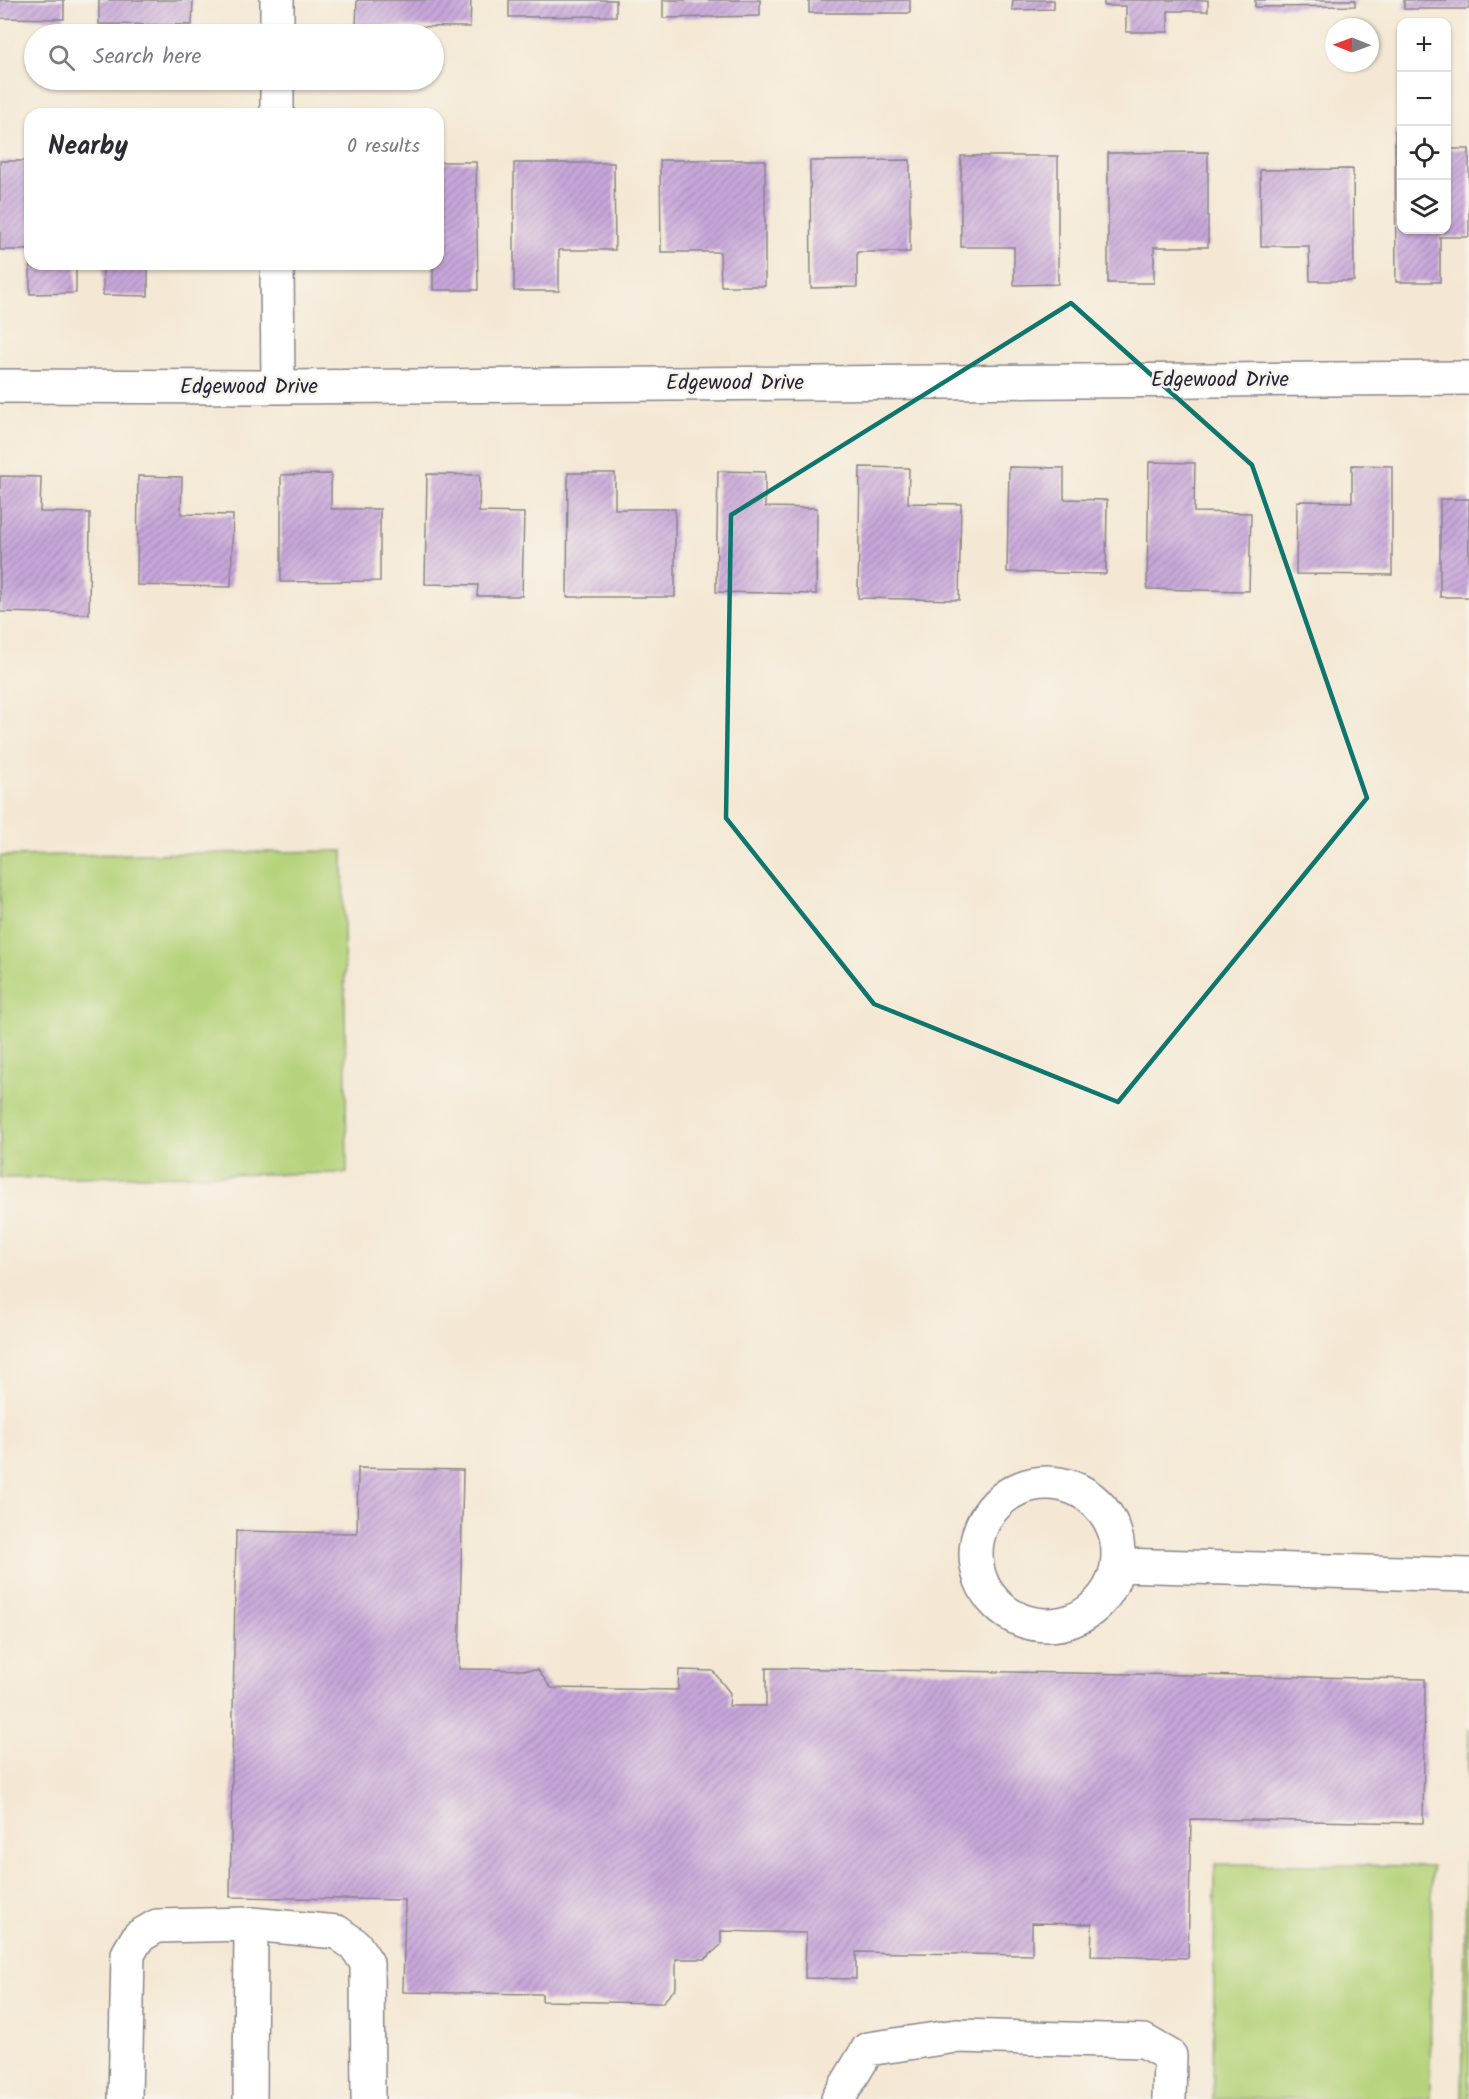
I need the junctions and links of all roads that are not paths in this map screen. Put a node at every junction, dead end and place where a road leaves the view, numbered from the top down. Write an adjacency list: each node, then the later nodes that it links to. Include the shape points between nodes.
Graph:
1 (277, 0): 2 (street)
2 (277, 24)
3 (277, 90): 4 (street)
4 (277, 108)
5 (277, 270): 8 (street)
6 (1469, 378): 8 (street, Edgewood Drive)
7 (0, 386): 8 (street, Edgewood Drive)
8 (278, 387)
9 (1118, 1565): 9 (street, via 1103,1599 1086,1614 1064,1624 1040,1625 1018,1619 991,1597 976,1564 976,1540 985,1518 1000,1499 1020,1486 1043,1481 1067,1484 1089,1494 1105,1510 1116,1532); 10 (street)
10 (1469, 1575)
11 (251, 1924): 12 (street, via 157,1926 138,1937 128,1954); 13 (street); 14 (street, via 337,1932 355,1945 367,1963)
12 (125, 2099)
13 (250, 2099)
14 (368, 2099)
15 (838, 2099): 16 (street, via 868,2049 956,2036 1144,2041 1170,2056)
16 (1169, 2099)

